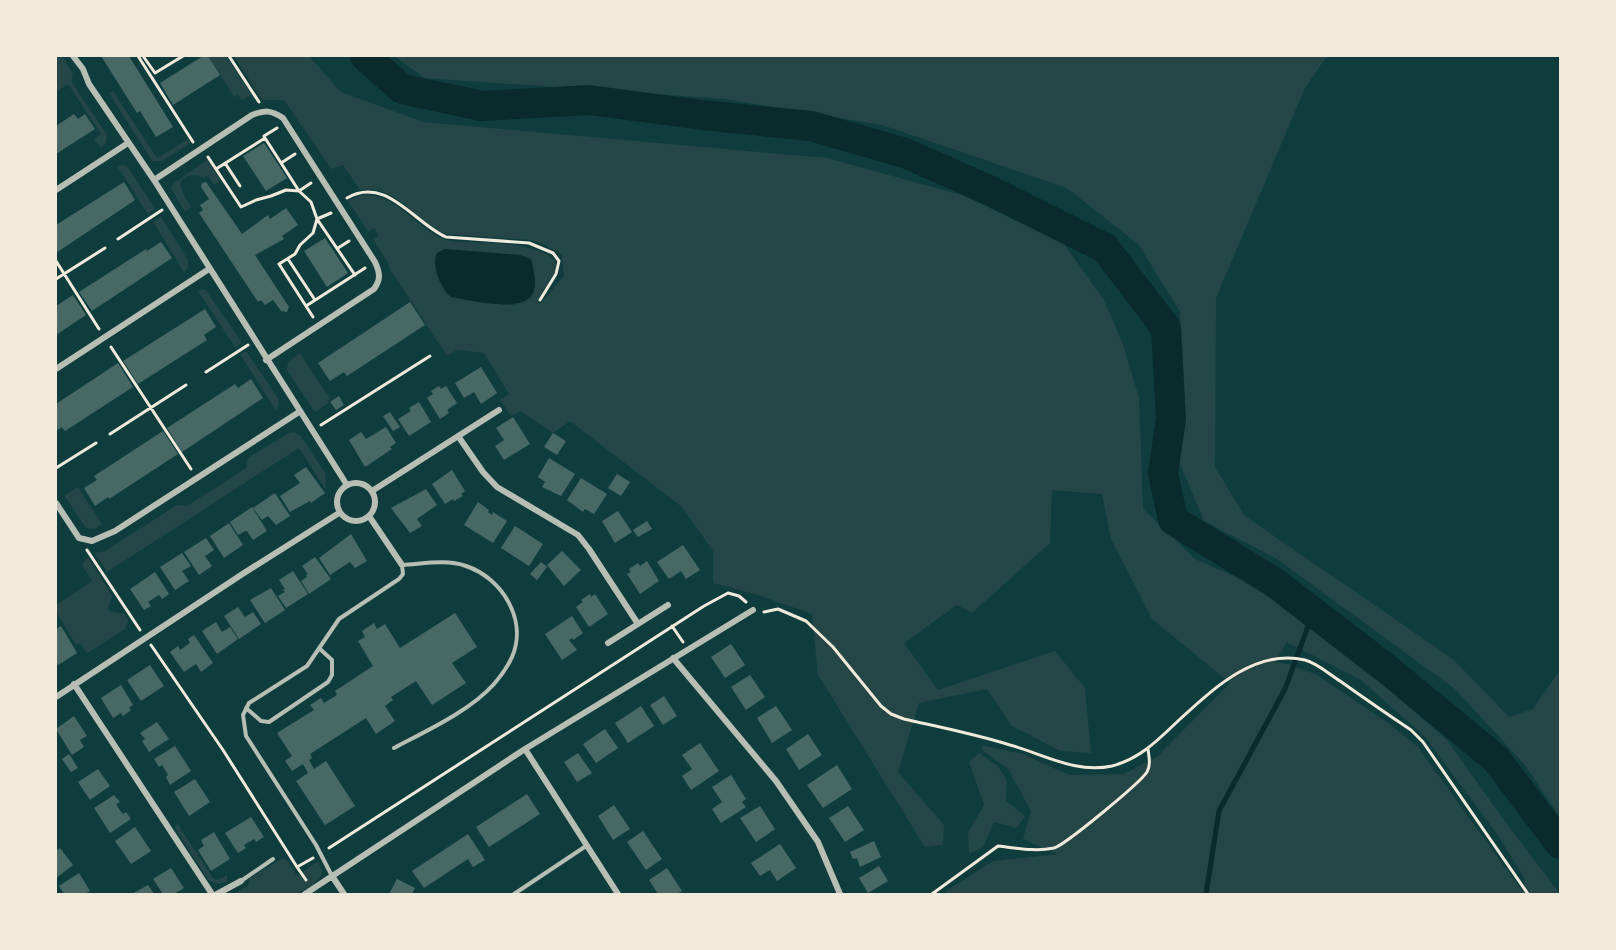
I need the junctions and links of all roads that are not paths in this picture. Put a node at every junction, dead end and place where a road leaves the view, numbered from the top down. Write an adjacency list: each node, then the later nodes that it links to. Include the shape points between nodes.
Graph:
1 (74, 56): 2 (street)
2 (128, 143): 3 (street); 4 (street)
3 (154, 180): 5 (street); 6 (street, via 252,115 274,112 286,122 375,262 379,281 374,289)
4 (56, 190)
5 (209, 269): 6 (street); 7 (street)
6 (266, 360): 9 (street)
7 (56, 369)
8 (499, 410): 10 (street)
9 (299, 412): 11 (street); 13 (street, via 92,542 79,538)
10 (458, 436): 12 (street); 19 (street, via 497,487 578,535)
11 (347, 485): 12 (street, via 363,484); 14 (street, via 338,494)
12 (372, 491): 15 (street, via 375,501)
13 (56, 503)
14 (339, 513): 15 (street, via 357,522); 23 (street)
15 (369, 516): 16 (street)
16 (402, 565): 21 (lane, via 399,579 339,619); 26 (lane, via 447,562 483,574 493,581 513,609 516,641 512,657 493,685 435,726)
17 (668, 605): 19 (street)
18 (753, 610): 22 (street)
19 (638, 624): 20 (street)
20 (608, 643)
21 (320, 649): 25 (lane, via 307,666); 25 (lane, via 332,660 328,682 269,722 261,721)
22 (673, 658): 27 (street); 38 (street, via 776,781 818,842)
23 (74, 684): 24 (street); 32 (street)
24 (56, 697)
25 (246, 708): 30 (lane, via 246,736)
26 (394, 748)
27 (525, 749): 28 (street); 30 (street)
28 (586, 846): 36 (lane); 37 (street)
29 (273, 858): 31 (lane)
30 (332, 876): 34 (street); 35 (street)
31 (241, 881): 33 (street)
32 (212, 894)
33 (217, 894)
34 (305, 894)
35 (344, 894)
36 (514, 894)
37 (618, 894)
38 (840, 894)

